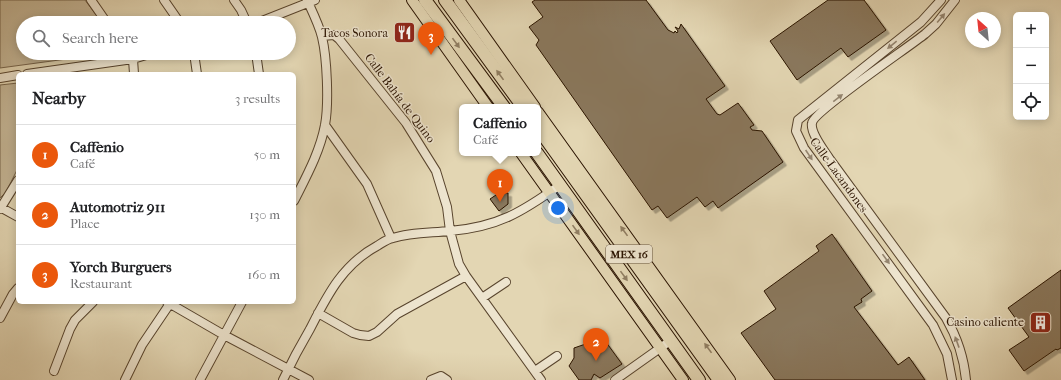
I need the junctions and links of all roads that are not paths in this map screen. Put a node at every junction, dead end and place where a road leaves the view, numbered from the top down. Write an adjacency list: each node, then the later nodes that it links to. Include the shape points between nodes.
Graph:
1 (91, 0): 11 (street)
2 (164, 0): 12 (street)
3 (234, 0): 13 (street)
4 (412, 0): 27 (main road)
5 (425, 0): 28 (highway, one-way to 28)
6 (445, 0): 29 (highway, one-way to 6)
7 (459, 0): 30 (main road)
8 (941, 0): 41 (street, Calle Lacandones, one-way to 41, via 921,22 797,122 796,131 804,148)
9 (955, 0): 40 (street, Calle Lacandones, one-way to 9, via 818,141 813,132 812,122 841,96 925,34)
10 (310, 1): 14 (street); 15 (street)
11 (102, 16)
12 (175, 16)
13 (244, 16)
14 (274, 16)
15 (322, 36): 32 (street, via 326,64); 44 (street, Calle Bahía de Quino, via 330,34 339,39 406,123 426,153 443,190)
16 (116, 60): 20 (street)
17 (132, 60): 22 (street)
18 (195, 60): 23 (street)
19 (257, 60): 24 (street)
20 (75, 71): 21 (street)
21 (59, 72)
22 (134, 72)
23 (197, 72)
24 (258, 72)
25 (16, 75): 26 (street)
26 (0, 78)
27 (486, 104)
28 (502, 104)
29 (521, 104)
30 (533, 104)
31 (541, 116): 76 (main road, one-way to 31)
32 (325, 125): 39 (street, via 315,159); 46 (street, via 366,184)
33 (541, 132): 75 (highway, MEX 16)
34 (523, 156): 38 (main road)
35 (539, 156): 37 (highway, MEX 16)
36 (16, 183): 42 (street)
37 (560, 185): 38 (street); 59 (highway, MEX 16, one-way to 59)
38 (549, 192): 44 (street, via 538,201 504,219 475,228); 60 (main road, one-way to 60)
39 (296, 197)
40 (858, 198): 41 (street); 45 (street, Calle Lacandones)
41 (847, 206): 47 (street, Calle Lacandones)
42 (0, 208): 43 (street)
43 (16, 216)
44 (450, 231): 46 (street); 48 (street, Calle Bahía de Quino, via 459,264)
45 (883, 231): 47 (street); 78 (street, Calle Lacandones, one-way to 45, via 961,352 946,318)
46 (392, 238): 56 (street, via 356,260 344,272)
47 (872, 240): 77 (street, Calle Lacandones, one-way to 77, via 938,334 950,362)
48 (466, 276): 51 (street, Calle Bahía de Quino); 56 (street, via 397,314 369,336 353,333)
49 (506, 282): 51 (street)
50 (16, 290): 57 (street)
51 (482, 298): 64 (street, Calle Bahía de Quino)
52 (90, 304): 63 (street, via 70,329)
53 (168, 304): 65 (street, via 142,345)
54 (171, 304): 58 (street)
55 (241, 304): 58 (street)
56 (318, 313): 62 (street)
57 (0, 318)
58 (224, 335): 62 (street); 66 (street)
59 (670, 341): 60 (street); 74 (highway, MEX 16)
60 (660, 348): 72 (street); 73 (main road)
61 (557, 356): 64 (street)
62 (288, 369): 67 (street); 68 (street)
63 (54, 371)
64 (535, 371): 71 (street, Calle Bahía de Quino)
65 (125, 380)
66 (200, 380)
67 (283, 380)
68 (309, 380)
69 (431, 380): 70 (street, via 441,376)
70 (447, 380)
71 (541, 380)
72 (615, 380)
73 (683, 380)
74 (699, 380)
75 (719, 380)
76 (730, 380)
77 (952, 380)
78 (966, 380)

